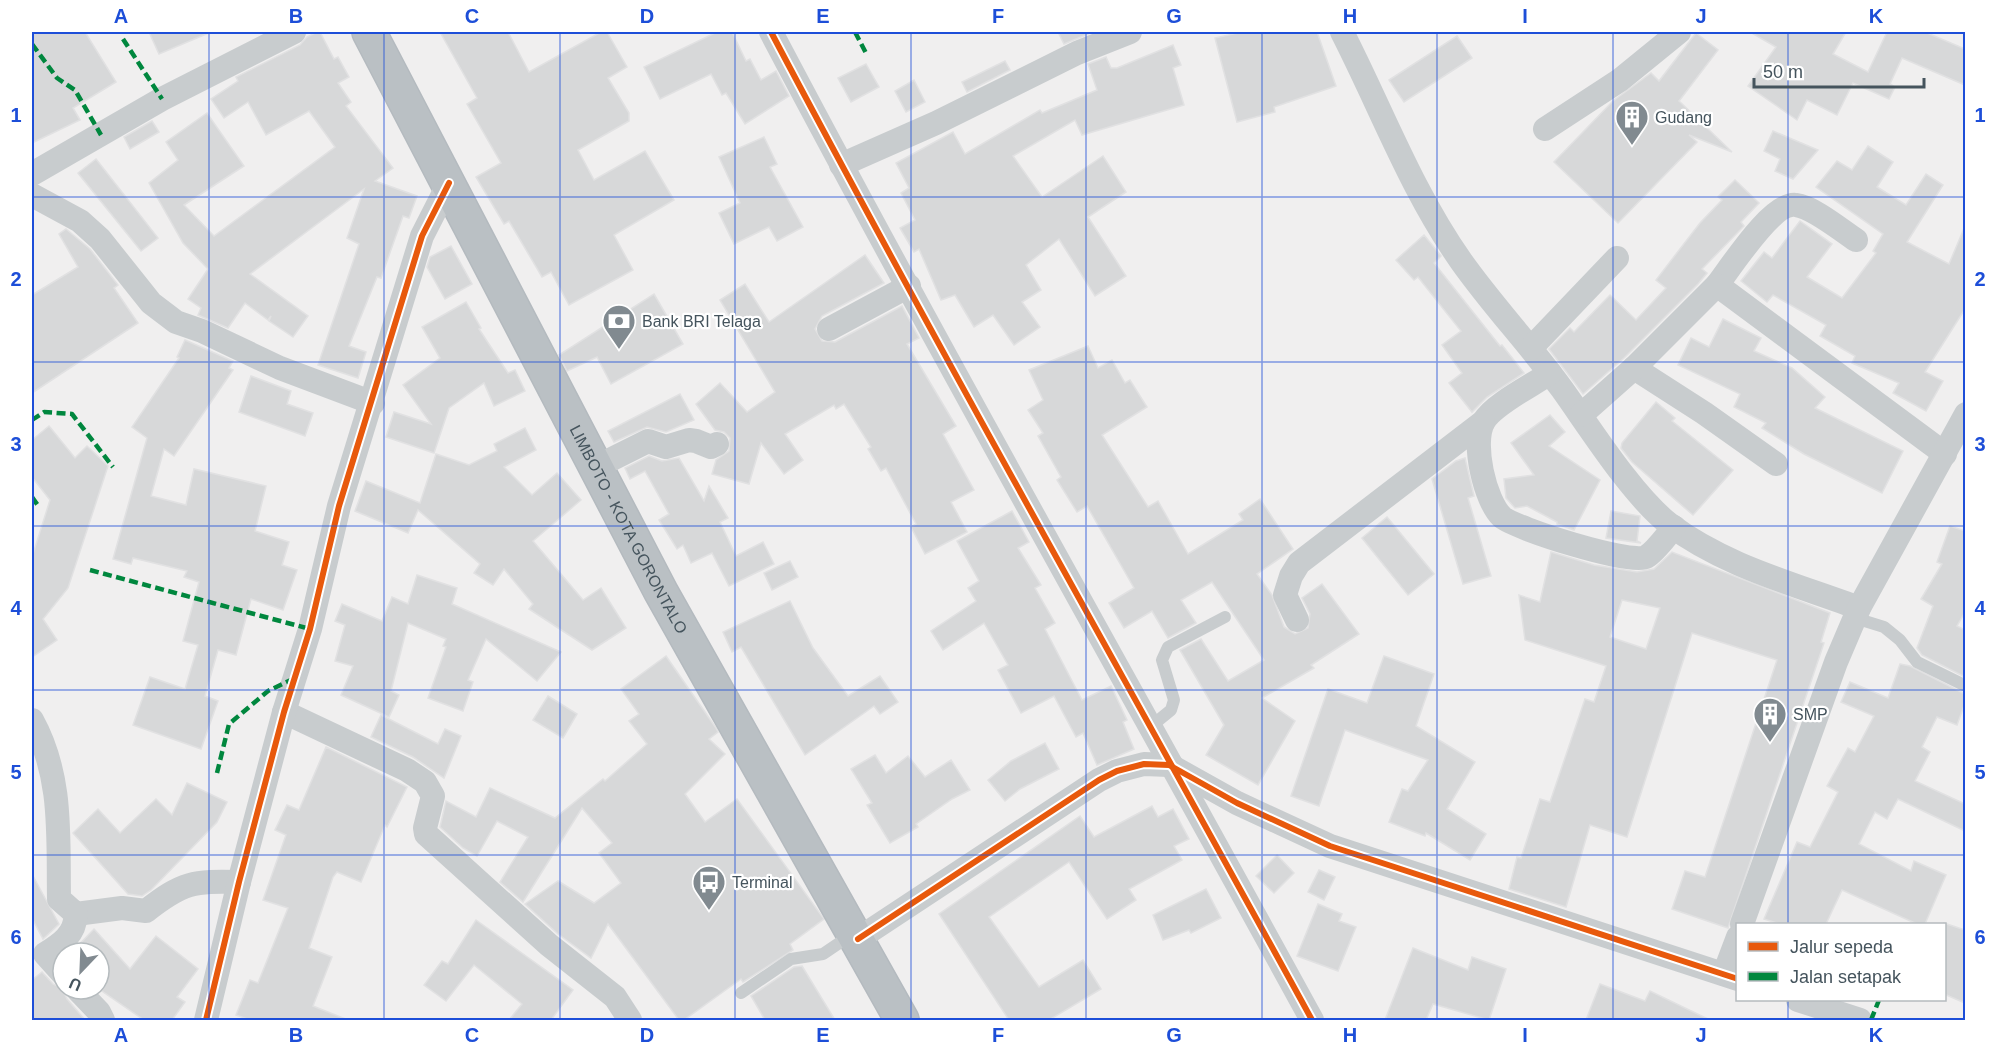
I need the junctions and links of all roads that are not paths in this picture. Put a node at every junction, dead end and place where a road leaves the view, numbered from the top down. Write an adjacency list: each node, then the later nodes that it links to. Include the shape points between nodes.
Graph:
1 (294, 32): 9 (street, via 162,99)
2 (369, 32): 10 (highway, LIMBOTO - KOTA GORONTALO)
3 (771, 32): 8 (street)
4 (1130, 32): 8 (street, via 1077,53)
5 (1342, 32): 17 (street, via 1430,211 1461,261)
6 (1679, 32): 7 (street, via 1620,80)
7 (1545, 129)
8 (841, 165): 15 (street)
9 (32, 174)
10 (449, 183): 20 (street, via 422,236); 27 (highway, LIMBOTO - KOTA GORONTALO)
11 (32, 195): 20 (street, via 80,221 100,239 152,303 176,322)
12 (1856, 240): 14 (street, via 1807,208 1781,207)
13 (1617, 258): 17 (street)
14 (1717, 285): 18 (street); 25 (street)
15 (909, 286): 16 (street); 35 (street)
16 (829, 329)
17 (1531, 348): 19 (street)
18 (1634, 368): 22 (street); 26 (street)
19 (1550, 373): 22 (street); 23 (street)
20 (373, 403): 33 (street, via 339,506 310,629)
21 (1965, 414): 25 (street)
22 (1581, 415): 28 (street, via 1636,489)
23 (1483, 422): 28 (street, via 1478,447 1490,499 1495,509 1514,525 1627,559 1647,557); 31 (street, via 1299,563 1285,595)
24 (717, 444): 27 (street, via 711,447 689,440 666,447 648,441)
25 (1945, 454): 29 (street)
26 (1776, 464)
27 (596, 467): 40 (highway, LIMBOTO - KOTA GORONTALO, via 661,592)
28 (1674, 527): 29 (street, via 1733,561)
29 (1857, 613): 32 (lane, via 1900,640 1917,662); 39 (street, via 1806,739)
30 (1226, 617): 35 (lane, via 1167,647 1162,660 1174,700 1171,710)
31 (1297, 620)
32 (1965, 686)
33 (284, 712): 37 (street); 51 (street, via 425,782 433,796 426,834 549,945 615,997)
34 (32, 720): 38 (street, via 44,743 58,795 60,899)
35 (1149, 728): 36 (street)
36 (1169, 765): 40 (street, via 1144,764 1098,780); 44 (street, via 1237,803 1330,846); 53 (street)
37 (239, 882): 38 (street, via 202,881 173,890 146,911 122,908); 50 (street)
38 (76, 914): 42 (street, via 70,935)
39 (1742, 923)
40 (856, 936): 45 (lane, via 823,954 791,959); 52 (highway, LIMBOTO - KOTA GORONTALO)
41 (1736, 944): 44 (street)
42 (38, 946): 43 (street)
43 (51, 961)
44 (1731, 976)
45 (741, 993)
46 (88, 1001): 48 (street)
47 (1804, 1001): 54 (street)
48 (101, 1016): 49 (street)
49 (122, 1020)
50 (206, 1020)
51 (630, 1020)
52 (902, 1020)
53 (1312, 1020)
54 (1860, 1020)

